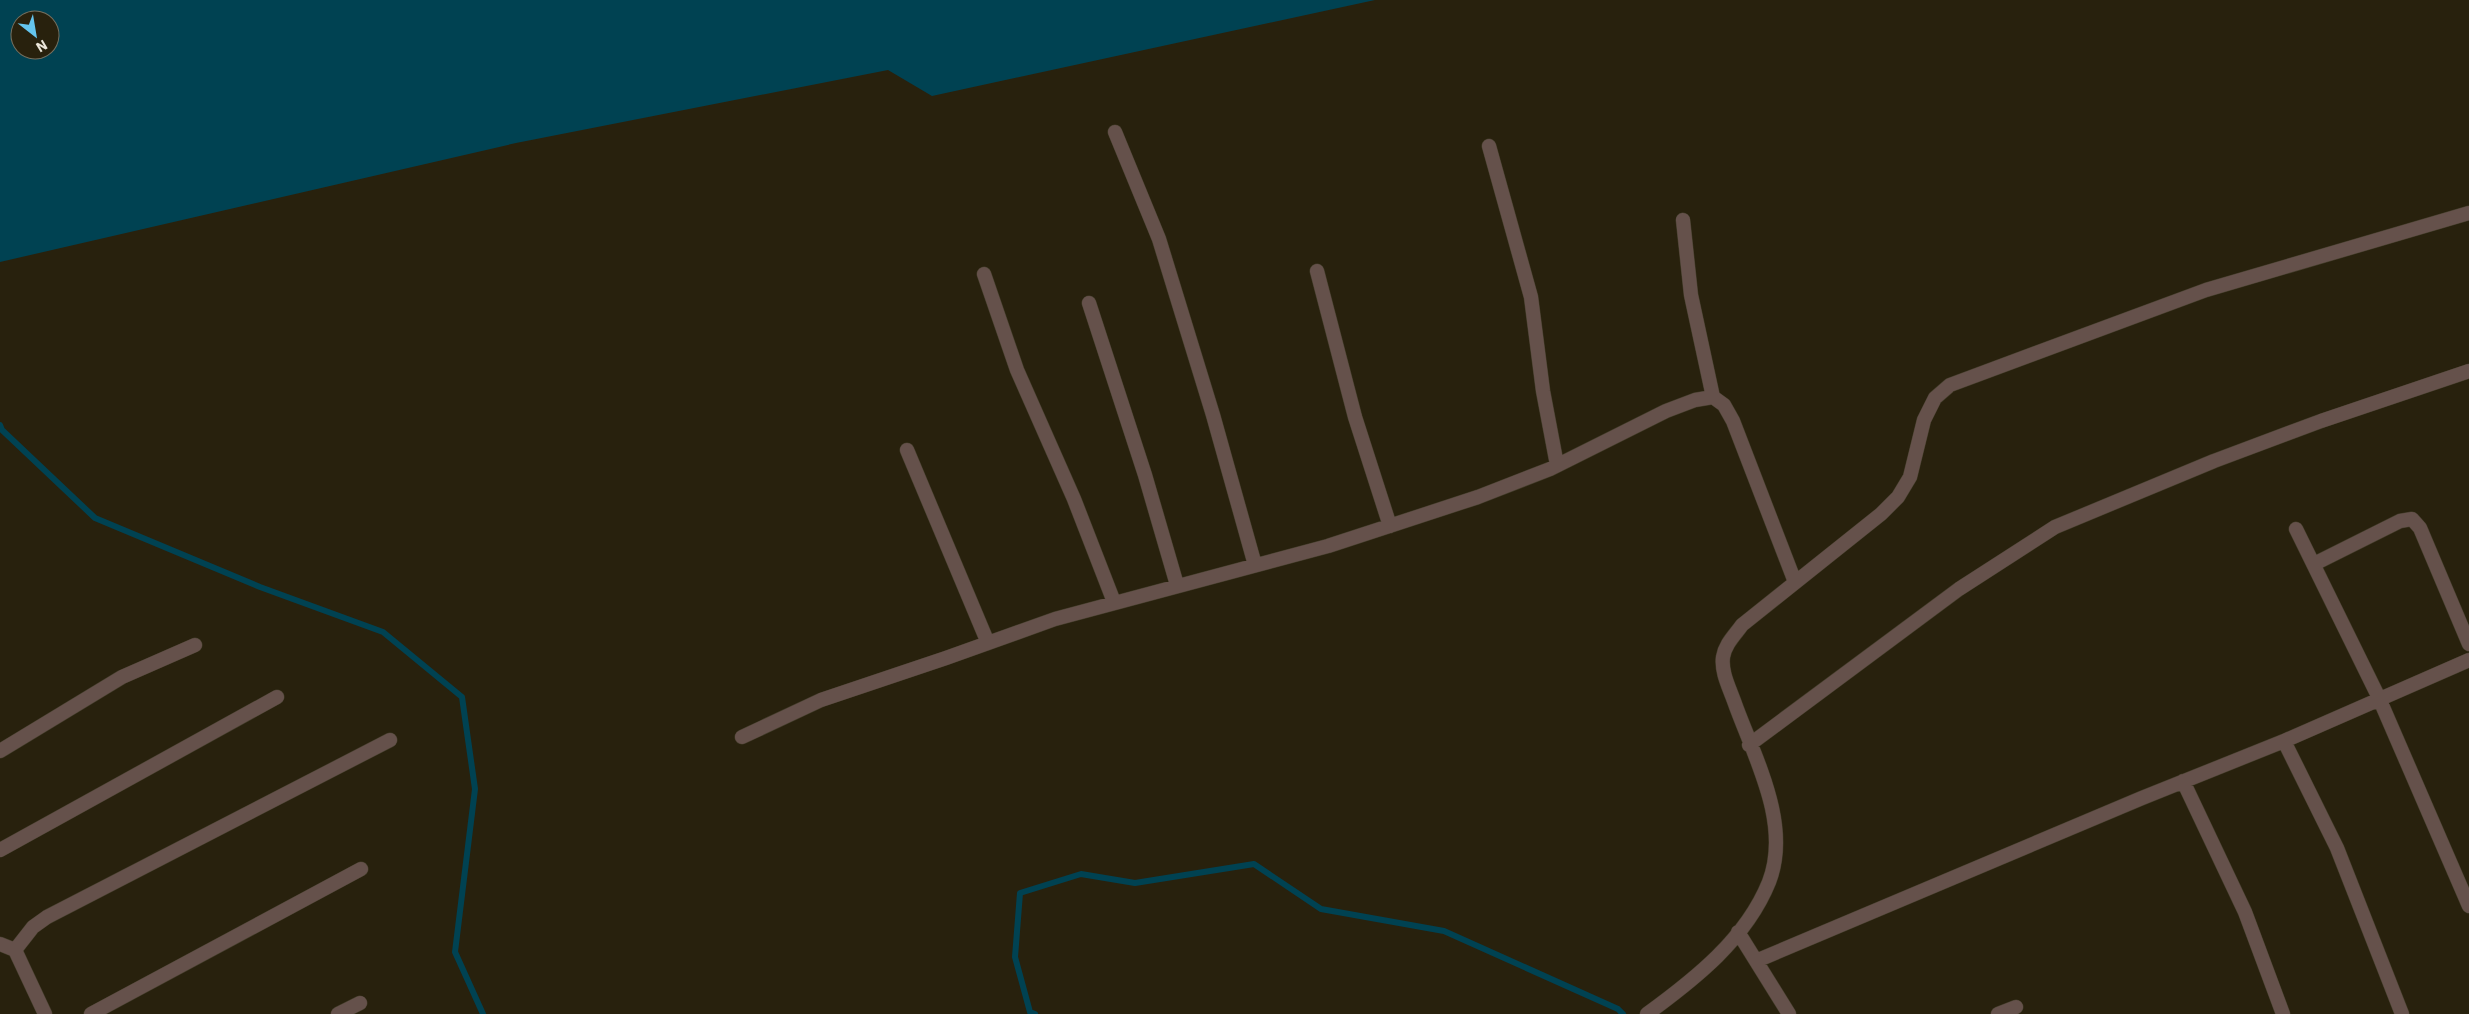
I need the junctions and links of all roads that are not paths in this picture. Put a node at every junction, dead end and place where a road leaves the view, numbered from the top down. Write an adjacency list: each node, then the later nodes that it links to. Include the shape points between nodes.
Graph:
1 (1115, 132): 15 (street, via 1159,239)
2 (1489, 146): 11 (street, via 1531,297 1543,391)
3 (2469, 213): 16 (street, via 2206,290 1950,385 1934,398 1910,477 1898,497)
4 (1683, 220): 9 (street, via 1691,295)
5 (1317, 271): 12 (street, via 1355,417)
6 (984, 274): 18 (street, via 1016,370 1074,499)
7 (1089, 304): 17 (street)
8 (2469, 371): 28 (street, via 2241,451 2055,527 1959,589)
9 (1713, 397): 11 (street, via 1695,400 1666,412); 16 (street, via 1724,405 1732,421)
10 (907, 450): 19 (street)
11 (1557, 465): 12 (street, via 1478,497)
12 (1390, 526): 15 (street)
13 (2296, 529): 14 (street)
14 (2314, 564): 20 (street, via 2400,521 2412,519 2420,528); 24 (street)
15 (1255, 565): 17 (street)
16 (1795, 582): 28 (street, via 1742,625 1726,646 1723,670)
17 (1177, 585): 18 (street)
18 (1114, 602): 19 (street)
19 (988, 643): 25 (street, via 821,700)
20 (2469, 644)
21 (195, 645): 29 (street, via 122,677)
22 (2469, 660): 24 (street)
23 (278, 697): 31 (street)
24 (2379, 698): 27 (street); 33 (street)
25 (742, 737)
26 (390, 740): 35 (street, via 47,917 27,933)
27 (2284, 741): 30 (street); 46 (street, via 2337,848)
28 (1749, 745): 34 (street, via 1767,789 1776,845 1769,881 1755,910)
29 (0, 751)
30 (2183, 781): 36 (street); 45 (street, via 2245,912)
31 (0, 850)
32 (361, 869): 40 (street)
33 (2469, 906)
34 (1738, 932): 36 (street); 42 (street, via 1710,965)
35 (4, 944): 39 (street)
36 (1756, 961): 43 (street)
37 (360, 1003): 41 (street)
38 (2016, 1007): 44 (street)
39 (45, 1014)
40 (91, 1014)
41 (338, 1014)
42 (1647, 1014)
43 (1789, 1014)
44 (1998, 1014)
45 (2283, 1014)
46 (2402, 1014)

